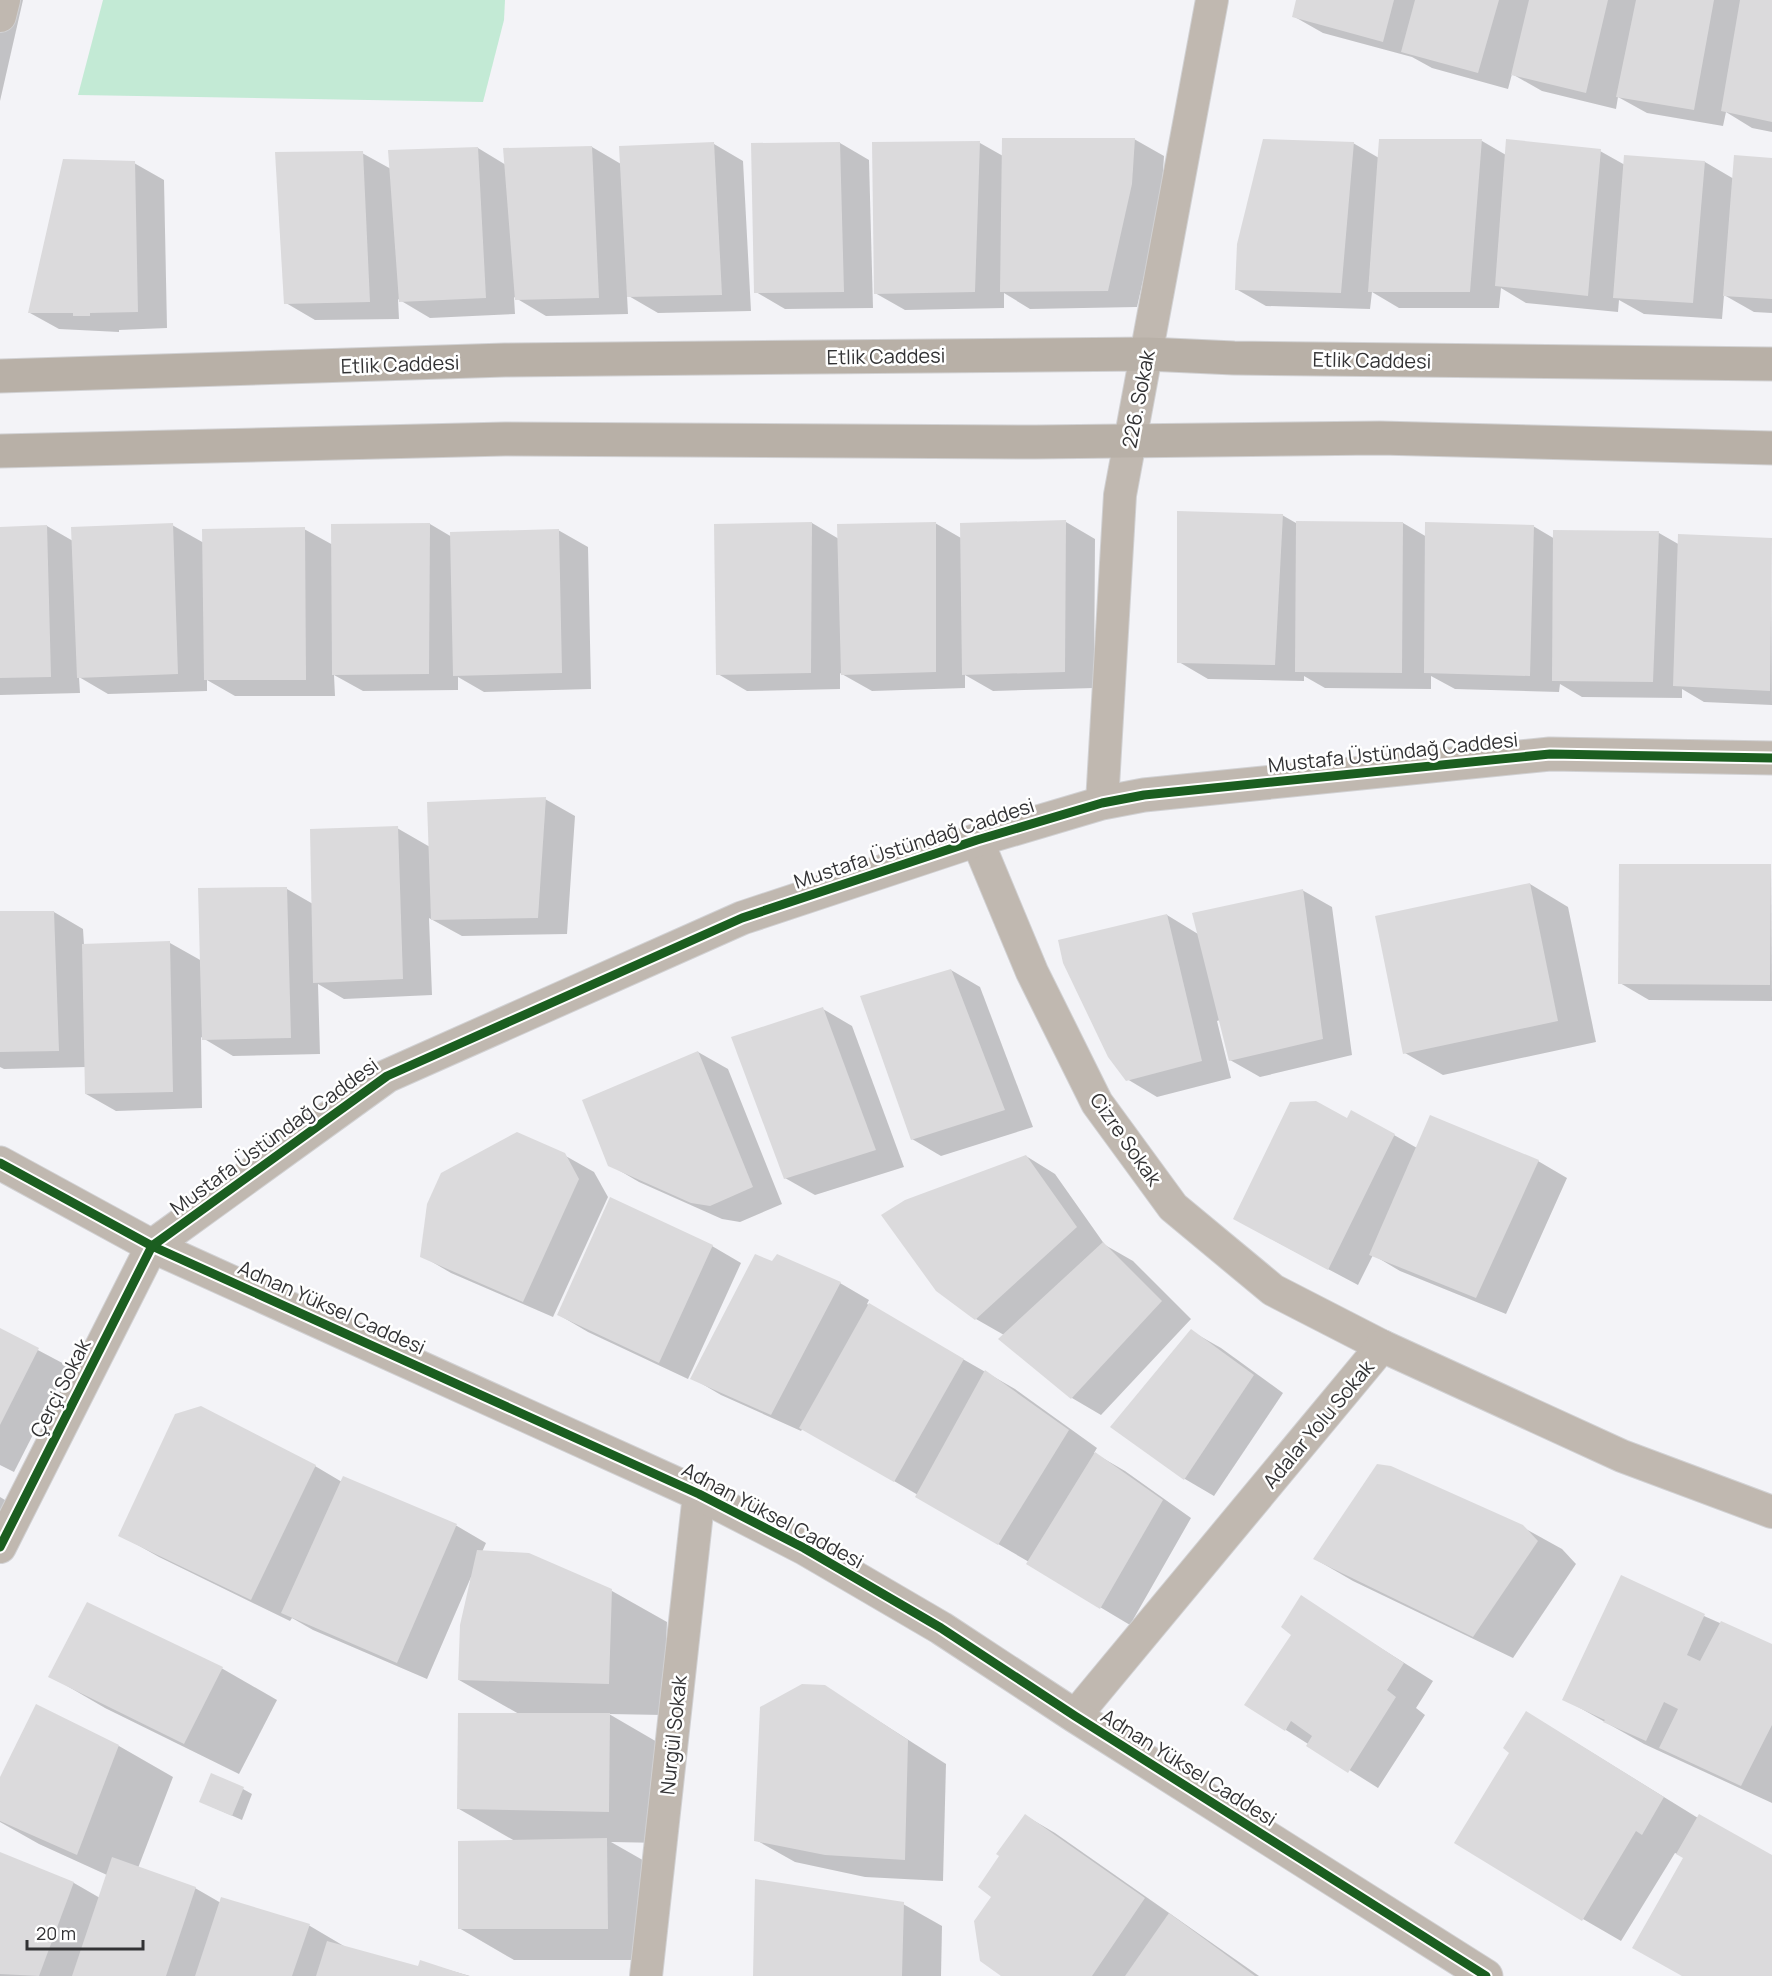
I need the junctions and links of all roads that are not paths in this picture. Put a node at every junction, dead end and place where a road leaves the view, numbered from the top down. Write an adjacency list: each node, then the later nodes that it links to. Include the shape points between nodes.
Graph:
1 (4, 0): 3 (street)
2 (1212, 0): 4 (street, 226. Sokak)
3 (0, 16)
4 (1147, 354): 5 (main road, Etlik Caddesi); 6 (main road, Etlik Caddesi, via 505,360); 7 (street, 226. Sokak)
5 (1772, 364)
6 (0, 376)
7 (1129, 439): 8 (main road, via 1380,438); 9 (main road, via 505,439); 11 (street, 226. Sokak, via 1120,495)
8 (1772, 448)
9 (0, 451)
10 (1772, 758): 11 (street, Mustafa Üstündağ Caddesi, via 1550,754 1144,795)
11 (1102, 803): 12 (street, Mustafa Üstündağ Caddesi)
12 (977, 840): 14 (street, Mustafa Üstündağ Caddesi, via 742,918 387,1076); 15 (street, Cizre Sokak, via 1032,972 1097,1103 1173,1207 1273,1290)
13 (0, 1163): 14 (street, Adnan Yüksel Caddesi)
14 (152, 1246): 16 (street, Adnan Yüksel Caddesi); 18 (street, Çerçi Sokak)
15 (1382, 1346): 17 (street, Adalar Yolu Sokak, via 1622,1456); 19 (street, Adalar Yolu Sokak)
16 (699, 1494): 19 (street, Adnan Yüksel Caddesi, via 804,1548 941,1628); 20 (street, Nurgül Sokak)
17 (1772, 1512)
18 (0, 1547)
19 (1075, 1716): 21 (street, Adnan Yüksel Caddesi)
20 (646, 1976)
21 (1486, 1976)

